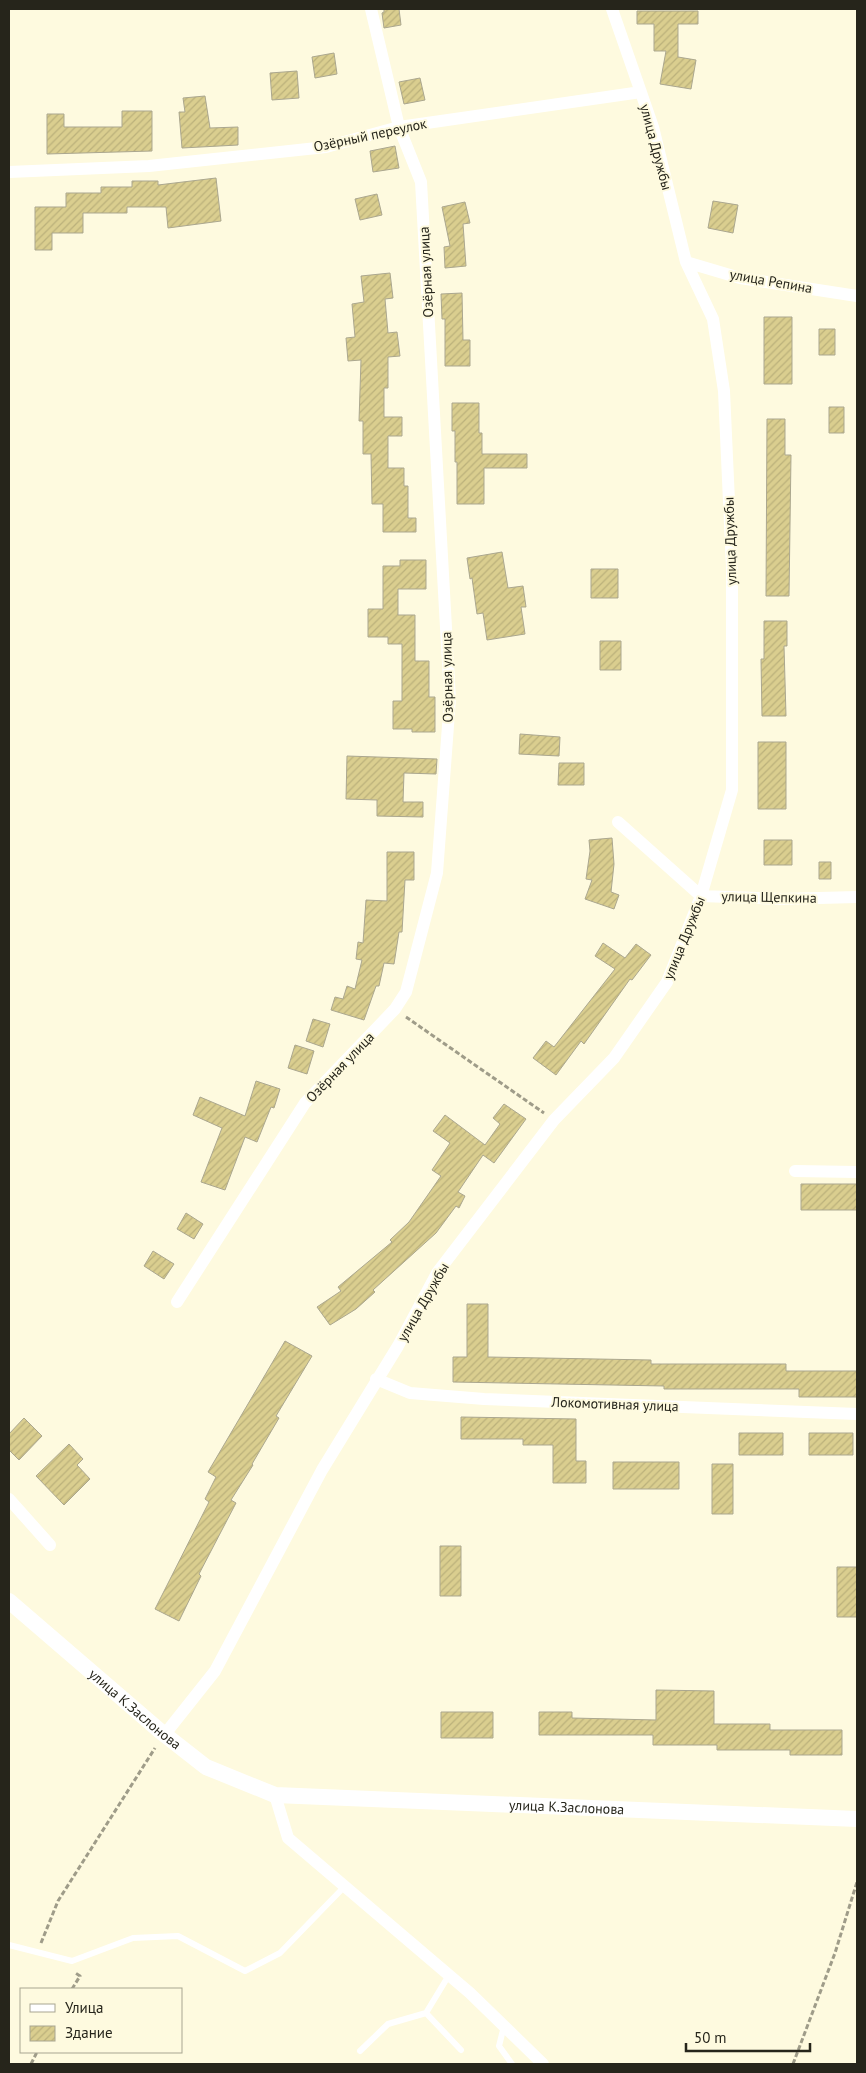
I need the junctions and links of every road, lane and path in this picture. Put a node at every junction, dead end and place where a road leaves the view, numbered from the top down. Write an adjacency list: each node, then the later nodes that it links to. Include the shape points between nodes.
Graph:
1 (371, 9): 4 (street, Озёрная улица)
2 (612, 9): 3 (street, улица Дружбы)
3 (641, 92): 4 (street, Озёрный переулок); 6 (street, улица Дружбы, via 653,127)
4 (399, 127): 5 (street, Озёрный переулок, via 326,147 149,166); 11 (street, Озёрная улица, via 421,182 450,699 437,873 406,992)
5 (9, 172)
6 (686, 262): 7 (street, улица Репина, via 740,278); 9 (street, улица Дружбы, via 713,319 724,391 732,568 732,790)
7 (857, 296)
8 (618, 822): 9 (street, улица Щепкина)
9 (701, 896): 10 (street, улица Щепкина, via 781,900); 12 (street, улица Дружбы, via 667,982 614,1058)
10 (857, 897)
11 (395, 1009): 12 (path); 15 (street, Озёрная улица, via 305,1103)
12 (554, 1120): 16 (street, улица Дружбы, via 437,1273 398,1346)
13 (795, 1171): 14 (street)
14 (857, 1172)
15 (178, 1302)
16 (376, 1379): 17 (street, Локомотивная улица, via 410,1393 475,1398); 21 (street, улица Дружбы, via 322,1470 215,1671)
17 (857, 1414)
18 (9, 1499): 19 (street)
19 (50, 1545)
20 (9, 1601): 21 (street, улица К.Заслонова)
21 (165, 1734): 22 (street, улица К.Заслонова, via 206,1767); 27 (path, via 58,1901)
22 (275, 1795): 23 (street, улица К.Заслонова); 25 (street, via 288,1838)
23 (857, 1819)
24 (857, 1882): 39 (path, via 836,1953)
25 (346, 1885): 27 (lane, via 280,1953 245,1971 178,1936 133,1938 72,1961); 29 (street)
26 (9, 1945): 27 (lane)
27 (38, 1951)
28 (71, 1971): 30 (path, via 80,1976)
29 (449, 1975): 31 (lane); 32 (street)
30 (73, 1988)
31 (426, 2013): 33 (lane); 34 (lane, via 388,2024)
32 (504, 2026): 37 (lane, via 499,2046); 38 (street)
33 (461, 2050)
34 (360, 2051)
35 (36, 2053): 36 (path)
36 (30, 2064)
37 (512, 2064)
38 (543, 2064)
39 (794, 2064)

